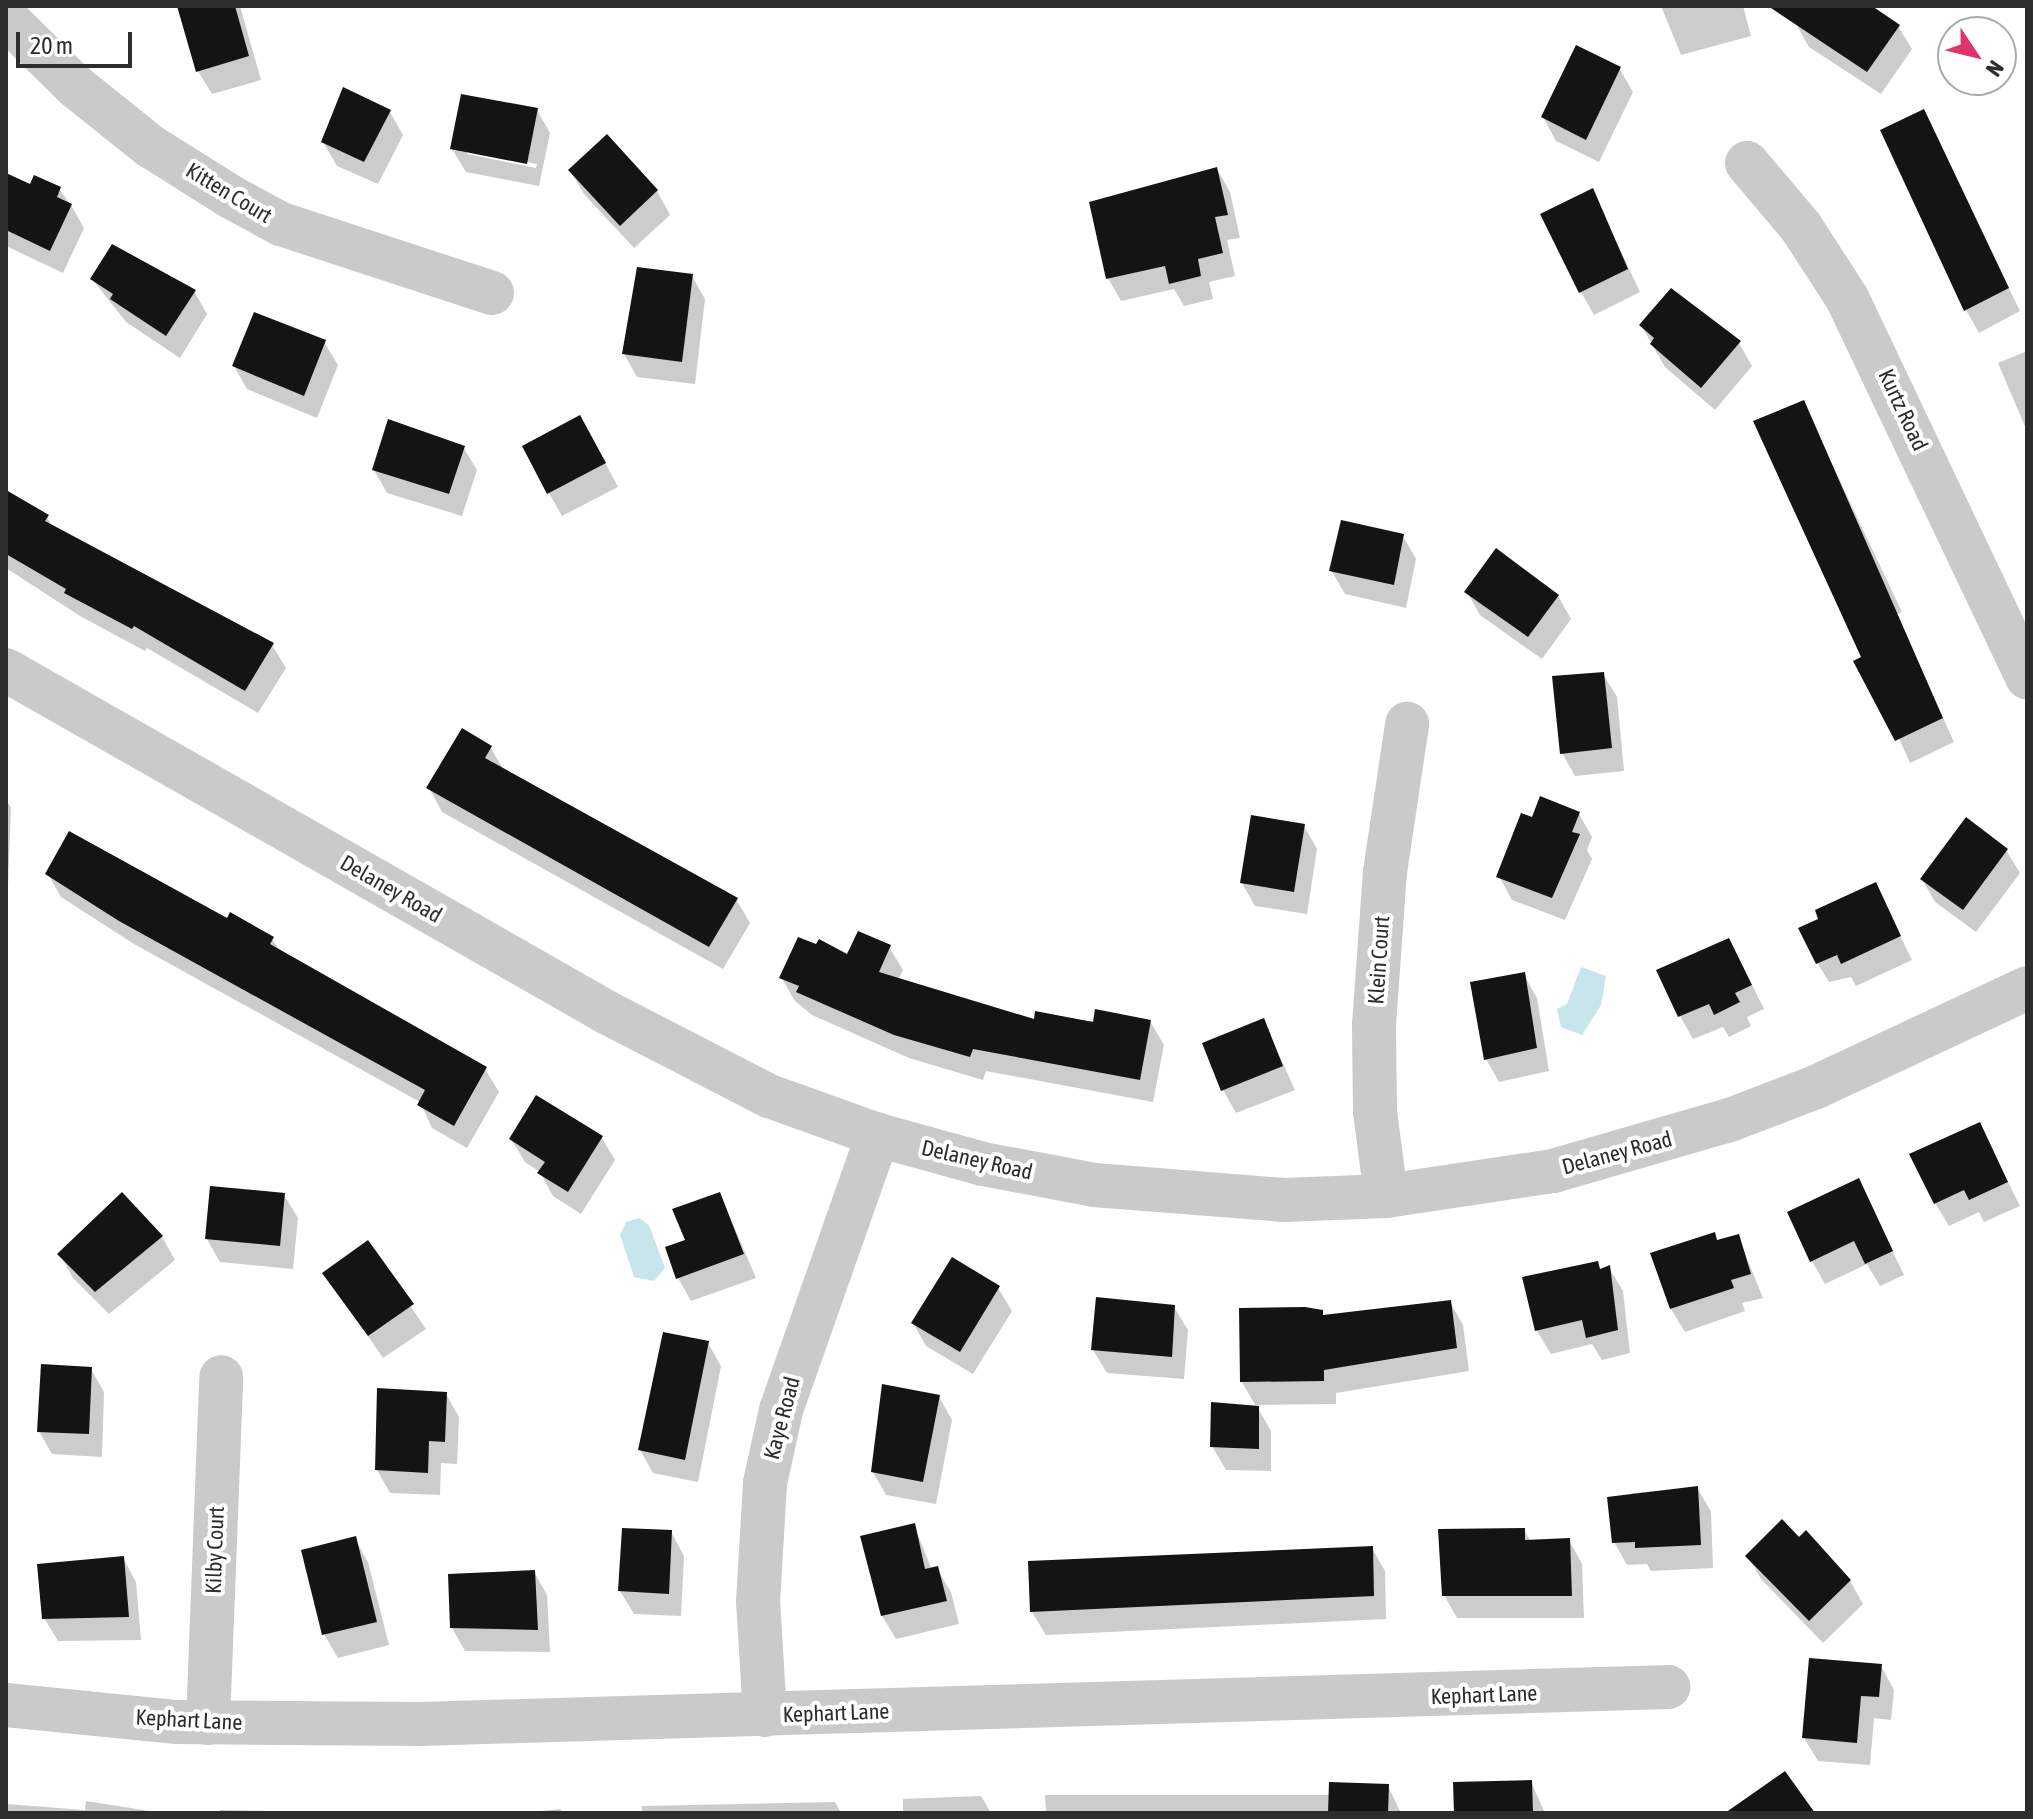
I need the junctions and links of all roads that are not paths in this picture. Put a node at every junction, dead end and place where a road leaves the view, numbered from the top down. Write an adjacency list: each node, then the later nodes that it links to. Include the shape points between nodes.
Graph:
1 (11, 15): 3 (street, Kitten Court, via 75,86 150,146 231,197 281,224)
2 (1747, 163): 5 (street, Kurtz Road, via 1801,227 1847,298)
3 (492, 293)
4 (6, 670): 8 (street, Delaney Road, via 608,1013 769,1096)
5 (2027, 677)
6 (1407, 724): 9 (street, Klein Court, via 1385,872 1374,1025 1375,1111)
7 (2027, 988): 9 (street, Delaney Road, via 1816,1087 1716,1125 1553,1171)
8 (878, 1135): 9 (street, Delaney Road, via 983,1164 1094,1185 1284,1200); 13 (street, Kaye Road, via 785,1396 765,1483 758,1602)
9 (1386, 1196)
10 (221, 1377): 14 (street, Kilby Court)
11 (1668, 1687): 13 (street, Kephart Lane)
12 (6, 1705): 14 (street, Kephart Lane)
13 (765, 1715): 14 (street, Kephart Lane, via 420,1724)
14 (208, 1723)

